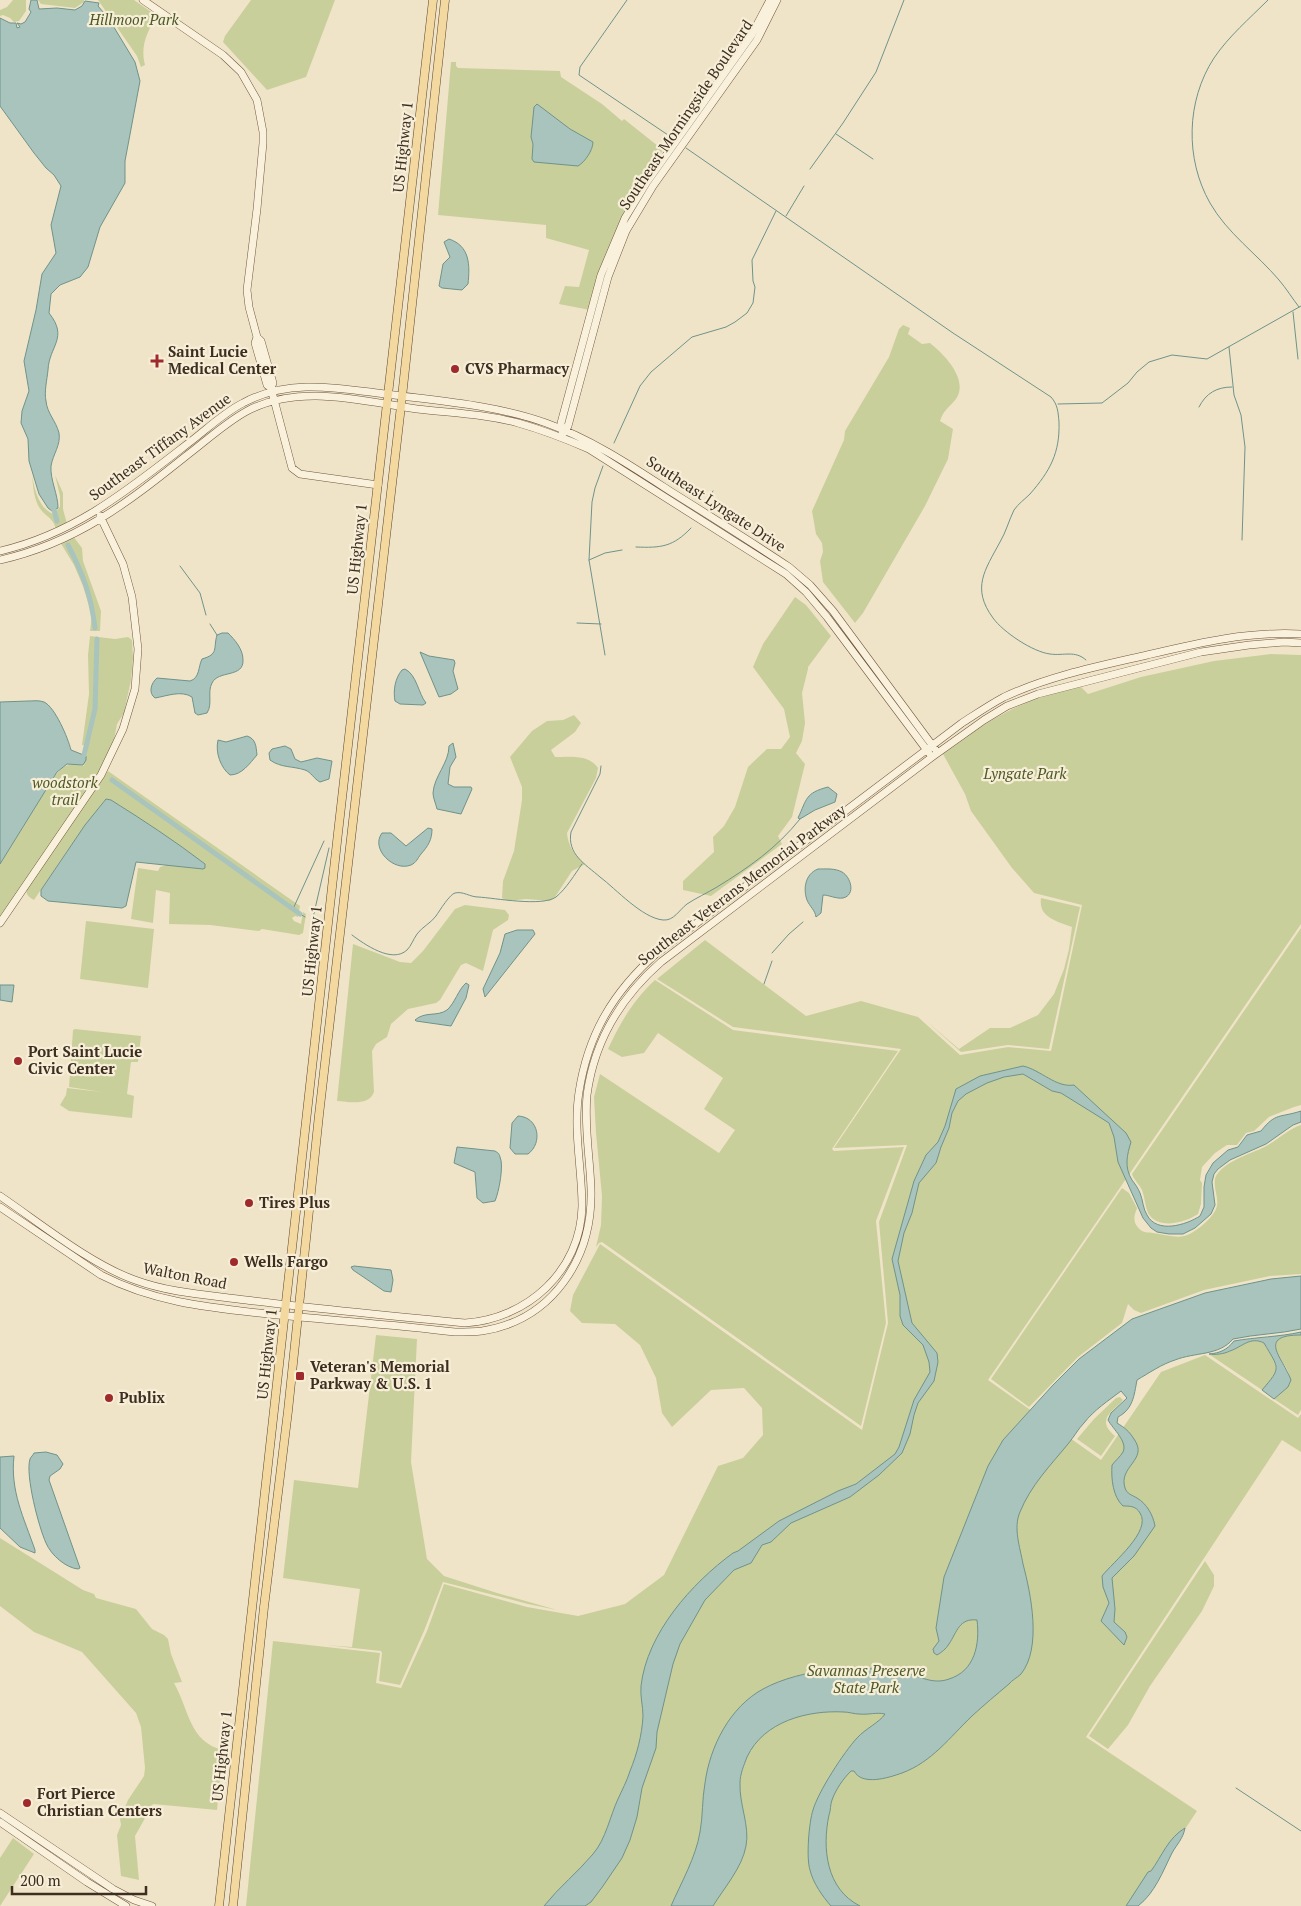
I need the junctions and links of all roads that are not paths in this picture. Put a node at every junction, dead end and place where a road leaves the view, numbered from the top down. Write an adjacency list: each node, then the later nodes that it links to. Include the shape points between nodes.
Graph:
1 (143, 0): 10 (street, via 223,55 241,72 257,100 263,143 247,290 256,337 261,341 274,384)
2 (433, 0): 6 (main road, US Highway 1)
3 (445, 0): 8 (main road, US Highway 1)
4 (770, 0): 16 (street, Southeast Morningside Boulevard, via 751,36 624,218 602,275 561,423)
5 (777, 0): 16 (street, Southeast Morningside Boulevard, via 757,40 653,186 626,231 608,277)
6 (419, 127): 7 (main road, US Highway 1); 8 (main road)
7 (418, 140): 9 (main road); 11 (main road, US Highway 1)
8 (429, 140): 9 (main road, US Highway 1)
9 (427, 158): 12 (main road, US Highway 1)
10 (271, 390): 11 (street, Southeast Tiffany Avenue, via 318,386); 13 (street); 18 (street, Southeast Tiffany Avenue, via 241,403)
11 (389, 395): 12 (street, Southeast Tiffany Avenue); 14 (main road, US Highway 1)
12 (402, 396): 15 (main road, US Highway 1); 16 (street, Southeast Lyngate Drive, via 519,415)
13 (274, 400): 14 (street, Southeast Tiffany Avenue, via 327,396); 17 (street, via 292,468 300,474); 19 (street, Southeast Tiffany Avenue, via 232,420)
14 (388, 404): 15 (street, Southeast Tiffany Avenue); 17 (main road, US Highway 1)
15 (401, 406): 16 (street, Southeast Lyngate Drive); 25 (main road, US Highway 1)
16 (563, 432): 26 (street, Southeast Lyngate Drive, via 786,574 827,616)
17 (378, 484): 23 (main road, US Highway 1)
18 (98, 511): 19 (street); 20 (street, Southeast Tiffany Avenue, via 58,531)
19 (102, 519): 21 (street, Southeast Tiffany Avenue, via 62,539); 28 (street, via 123,564 132,598 138,649 135,689 123,729 101,775)
20 (0, 550)
21 (0, 560)
22 (1301, 634): 26 (street, Southeast Veterans Memorial Parkway, via 1244,635 1196,644 1034,685 980,711)
23 (361, 638): 25 (main road); 29 (main road, US Highway 1)
24 (1301, 643): 27 (street, Southeast Veterans Memorial Parkway, via 1249,645 1201,652 1038,694 1000,711)
25 (371, 656): 30 (main road, US Highway 1)
26 (930, 748): 27 (street, Southeast Lyngate Drive); 36 (street, Southeast Veterans Memorial Parkway, via 657,953 638,970 609,1006 586,1057 579,1093 577,1131 582,1208 578,1232 561,1272 542,1293 512,1312 472,1323)
27 (935, 755): 38 (street, Southeast Veterans Memorial Parkway, via 679,948 644,976 625,999 599,1048 587,1095 591,1189 587,1235 569,1277 547,1300 515,1321 481,1331 455,1332)
28 (0, 923)
29 (310, 1096): 30 (main road); 35 (main road, US Highway 1)
30 (319, 1115): 36 (main road, US Highway 1)
31 (0, 1196): 34 (street, Walton Road)
32 (0, 1202): 34 (street, via 18,1214)
33 (0, 1207): 37 (street, Walton Road, via 118,1284 168,1301)
34 (29, 1216): 35 (street, Walton Road, via 87,1256 134,1280 162,1289)
35 (286, 1305): 36 (street, Walton Road); 37 (main road, US Highway 1)
36 (299, 1306): 38 (main road, US Highway 1)
37 (285, 1316): 38 (street, Walton Road); 39 (main road, US Highway 1)
38 (298, 1317): 40 (main road, US Highway 1)
39 (266, 1492): 40 (main road, via 269,1508); 41 (main road, US Highway 1)
40 (275, 1514): 42 (main road, US Highway 1)
41 (255, 1588): 42 (main road, via 260,1592); 45 (main road, US Highway 1)
42 (264, 1606): 46 (main road, US Highway 1)
43 (0, 1813): 48 (street, via 113,1889)
44 (0, 1822): 47 (street)
45 (219, 1902): 49 (main road)
46 (235, 1904)
47 (126, 1906)
48 (152, 1906)
49 (213, 1906)

